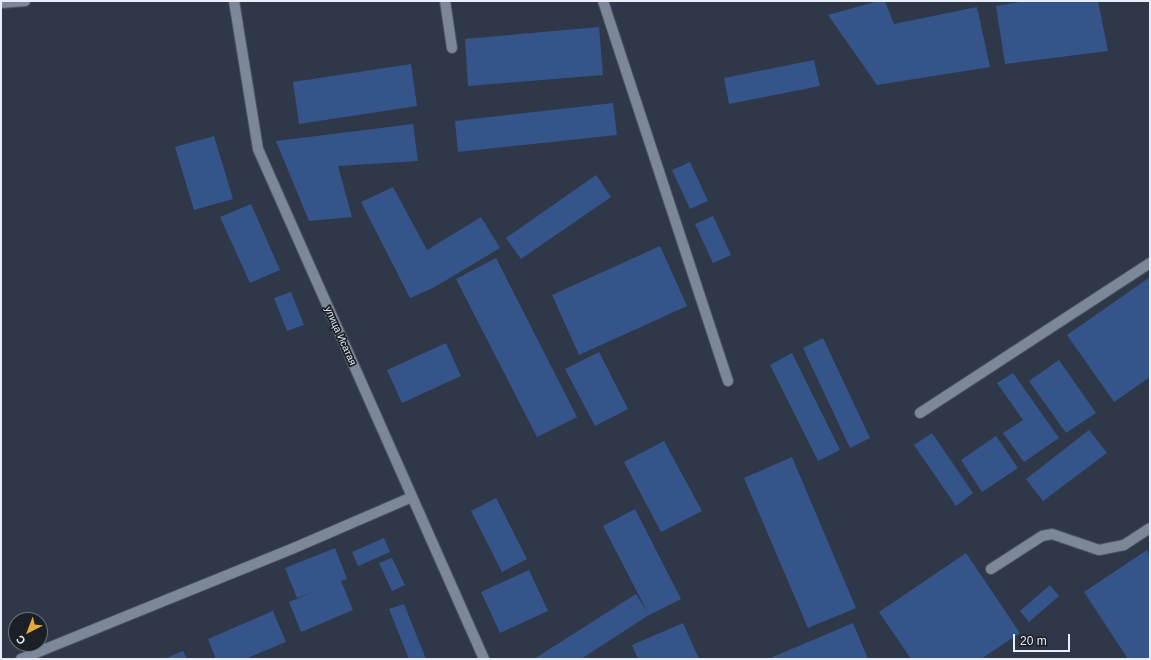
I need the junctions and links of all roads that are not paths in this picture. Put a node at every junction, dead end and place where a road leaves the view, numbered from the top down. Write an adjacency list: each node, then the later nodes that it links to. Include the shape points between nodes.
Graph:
1 (25, 1): 5 (street)
2 (234, 1): 10 (street, улица Исатая, via 258,150)
3 (445, 1): 6 (street)
4 (603, 1): 8 (street)
5 (1, 3)
6 (452, 48)
7 (1150, 263): 9 (street)
8 (728, 381)
9 (920, 413)
10 (412, 497): 13 (street); 14 (street, улица Исатая)
11 (1150, 528): 12 (street, via 1124,544 1099,550 1052,534 1042,536)
12 (991, 569)
13 (21, 659)
14 (484, 659)

